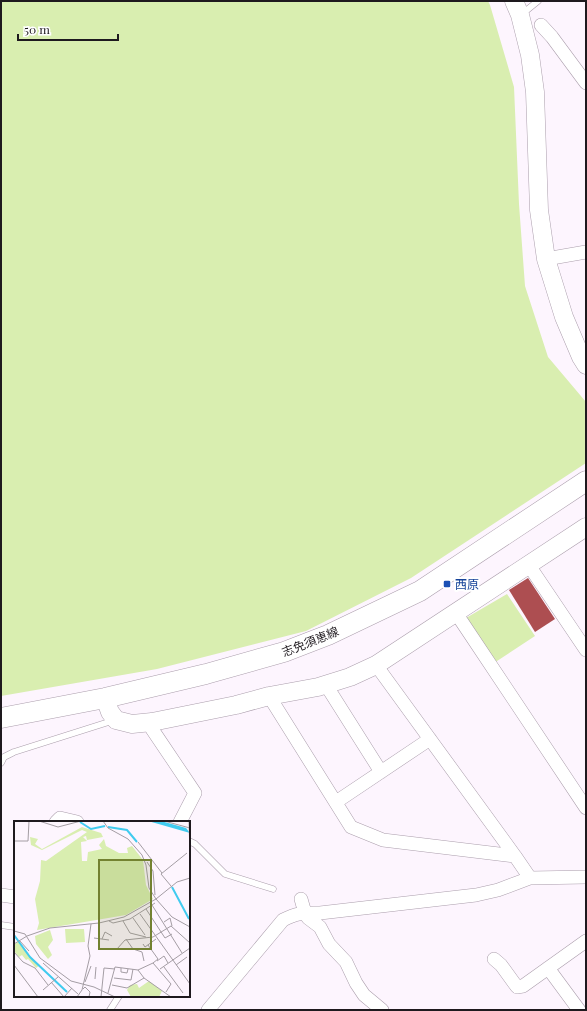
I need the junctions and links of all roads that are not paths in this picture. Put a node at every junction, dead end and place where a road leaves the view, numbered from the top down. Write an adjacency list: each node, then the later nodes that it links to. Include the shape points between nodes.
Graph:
1 (538, 1): 2 (lane)
2 (517, 8): 6 (street, via 530,55 535,92 539,210)
3 (541, 25): 4 (street)
4 (586, 83)
5 (586, 252): 6 (street)
6 (546, 259): 7 (street, via 564,317)
7 (586, 365)
8 (586, 481): 16 (main road, 志免須恵線, via 420,591 328,635 284,652)
9 (586, 527): 10 (street)
10 (528, 564): 11 (street); 12 (street)
11 (456, 613): 13 (street); 24 (street)
12 (586, 650)
13 (376, 665): 14 (street); 20 (street)
14 (326, 685): 15 (street); 22 (street)
15 (269, 696): 19 (street); 23 (street)
16 (105, 698): 17 (main road, 志免須恵線); 18 (street)
17 (1, 718)
18 (116, 720): 19 (street, via 132,724); 21 (lane, via 14,752 4,757)
19 (152, 722): 27 (street, via 152,729 195,793)
20 (430, 739): 22 (street); 29 (street)
21 (1, 763)
22 (381, 772): 23 (street)
23 (336, 802): 29 (street, via 351,827 383,840)
24 (586, 808)
25 (57, 821): 26 (street, via 60,818)
26 (73, 821)
27 (181, 821)
28 (190, 841): 32 (lane, via 225,874)
29 (515, 856): 31 (street)
30 (586, 877): 31 (street)
31 (530, 878): 36 (street, via 476,895)
32 (273, 889)
33 (1, 895): 34 (street)
34 (14, 897)
35 (301, 899): 36 (street)
36 (305, 913): 44 (street, via 292,915 284,920); 45 (street, via 320,927 329,944 346,962 364,995)
37 (1, 925): 38 (lane)
38 (14, 927)
39 (586, 941): 41 (street)
40 (494, 959): 41 (street, via 517,987)
41 (548, 968): 46 (street)
42 (116, 997): 43 (lane)
43 (110, 1010)
44 (208, 1010)
45 (382, 1010)
46 (579, 1010)

